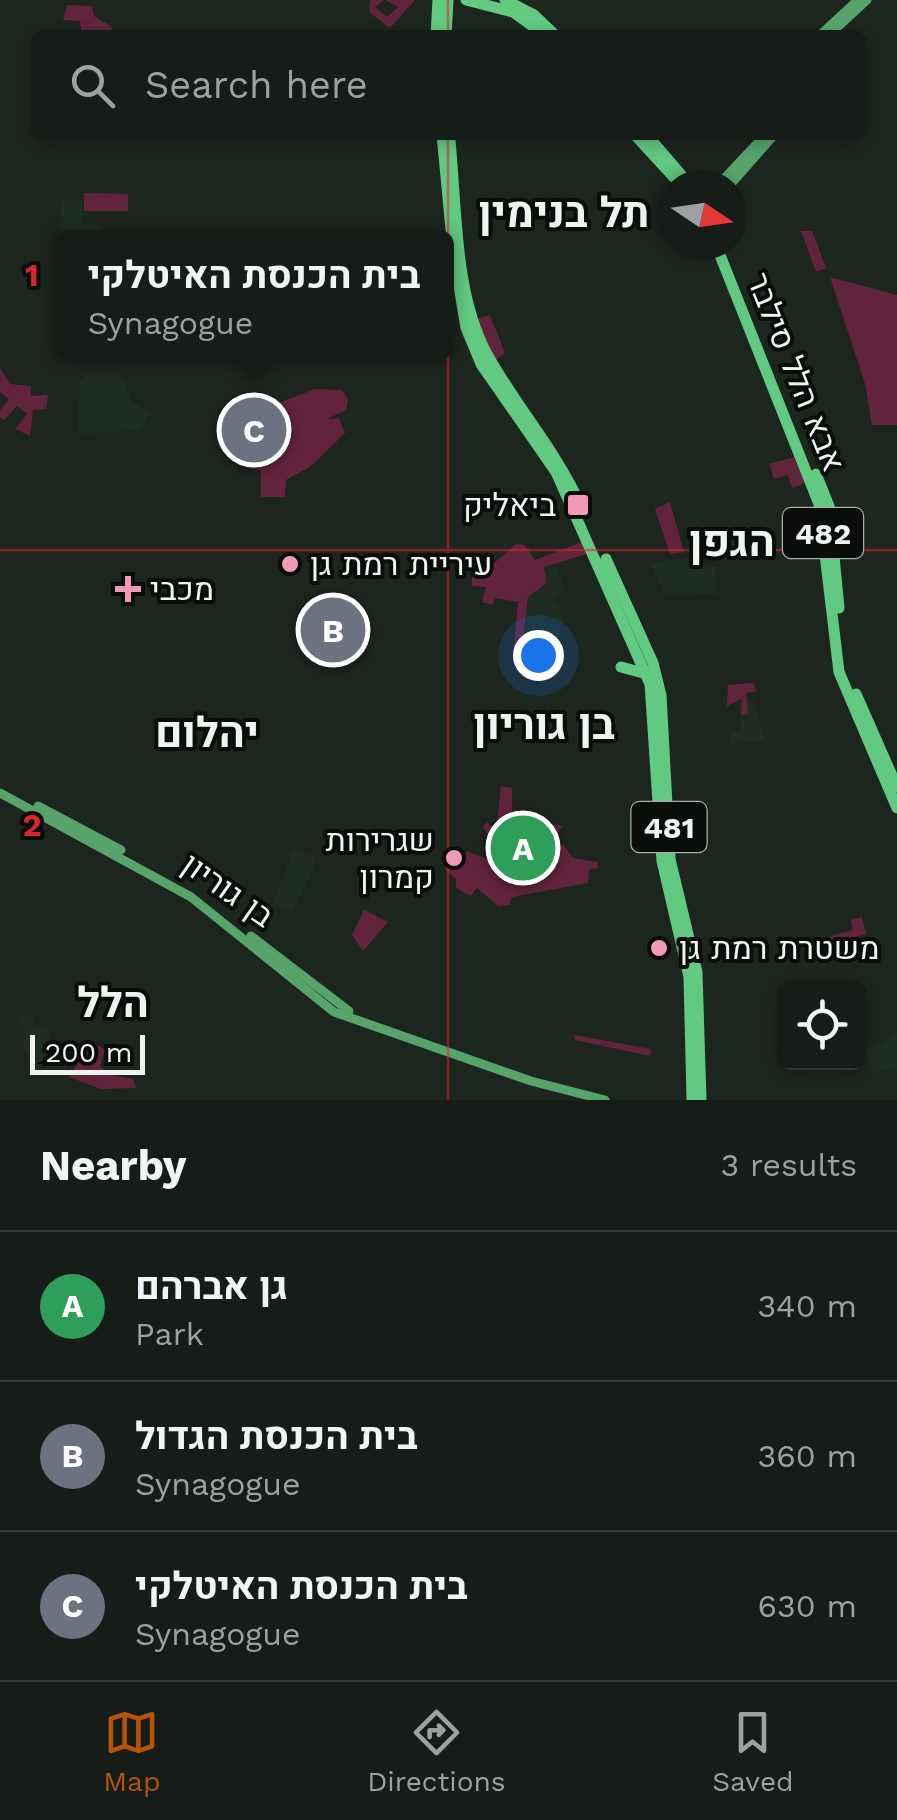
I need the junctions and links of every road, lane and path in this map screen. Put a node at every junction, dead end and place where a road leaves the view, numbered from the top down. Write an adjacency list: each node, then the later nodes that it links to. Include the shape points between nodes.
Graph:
1 (448, 0): 10 (main road)
2 (466, 0): 11 (main road, via 513,12)
3 (504, 0): 7 (main road)
4 (858, 0): 13 (main road)
5 (867, 0): 14 (main road)
6 (436, 3): 9 (main road)
7 (534, 15): 8 (main road); 12 (main road)
8 (553, 16)
9 (436, 30)
10 (446, 30)
11 (538, 30)
12 (549, 30)
13 (820, 30)
14 (835, 30)
15 (446, 140): 25 (main road, 481, via 463,319 481,364)
16 (447, 140): 30 (main road, 481, via 471,315 487,353 570,480 653,663)
17 (645, 140): 20 (main road)
18 (760, 140): 21 (main road)
19 (770, 140): 22 (main road)
20 (672, 170)
21 (732, 170)
22 (743, 170)
23 (723, 260): 24 (main road)
24 (734, 289): 31 (main road, אבא הלל סילבר / 482, via 827,499 846,668); 33 (main road, אבא הלל סילבר / 482, via 820,504 838,672)
25 (517, 413): 26 (main road); 28 (main road, 481, via 572,505)
26 (517, 432)
27 (621, 667): 28 (main road)
28 (647, 674): 29 (main road, 481)
29 (655, 714): 30 (main road, via 661,713); 38 (main road, 481, via 662,861 689,976 678,989 690,996)
30 (665, 728): 39 (main road, 481, via 670,859 696,972)
31 (897, 787)
32 (0, 790): 35 (main road, בן גוריון, via 194,893); 36 (main road, בן גוריון, via 192,897 334,1012)
33 (897, 808)
34 (281, 947): 35 (main road)
35 (270, 950): 36 (main road, בן גוריון, via 336,1005)
36 (421, 1042): 37 (main road, בן גוריון)
37 (605, 1100)
38 (692, 1100)
39 (701, 1100)

